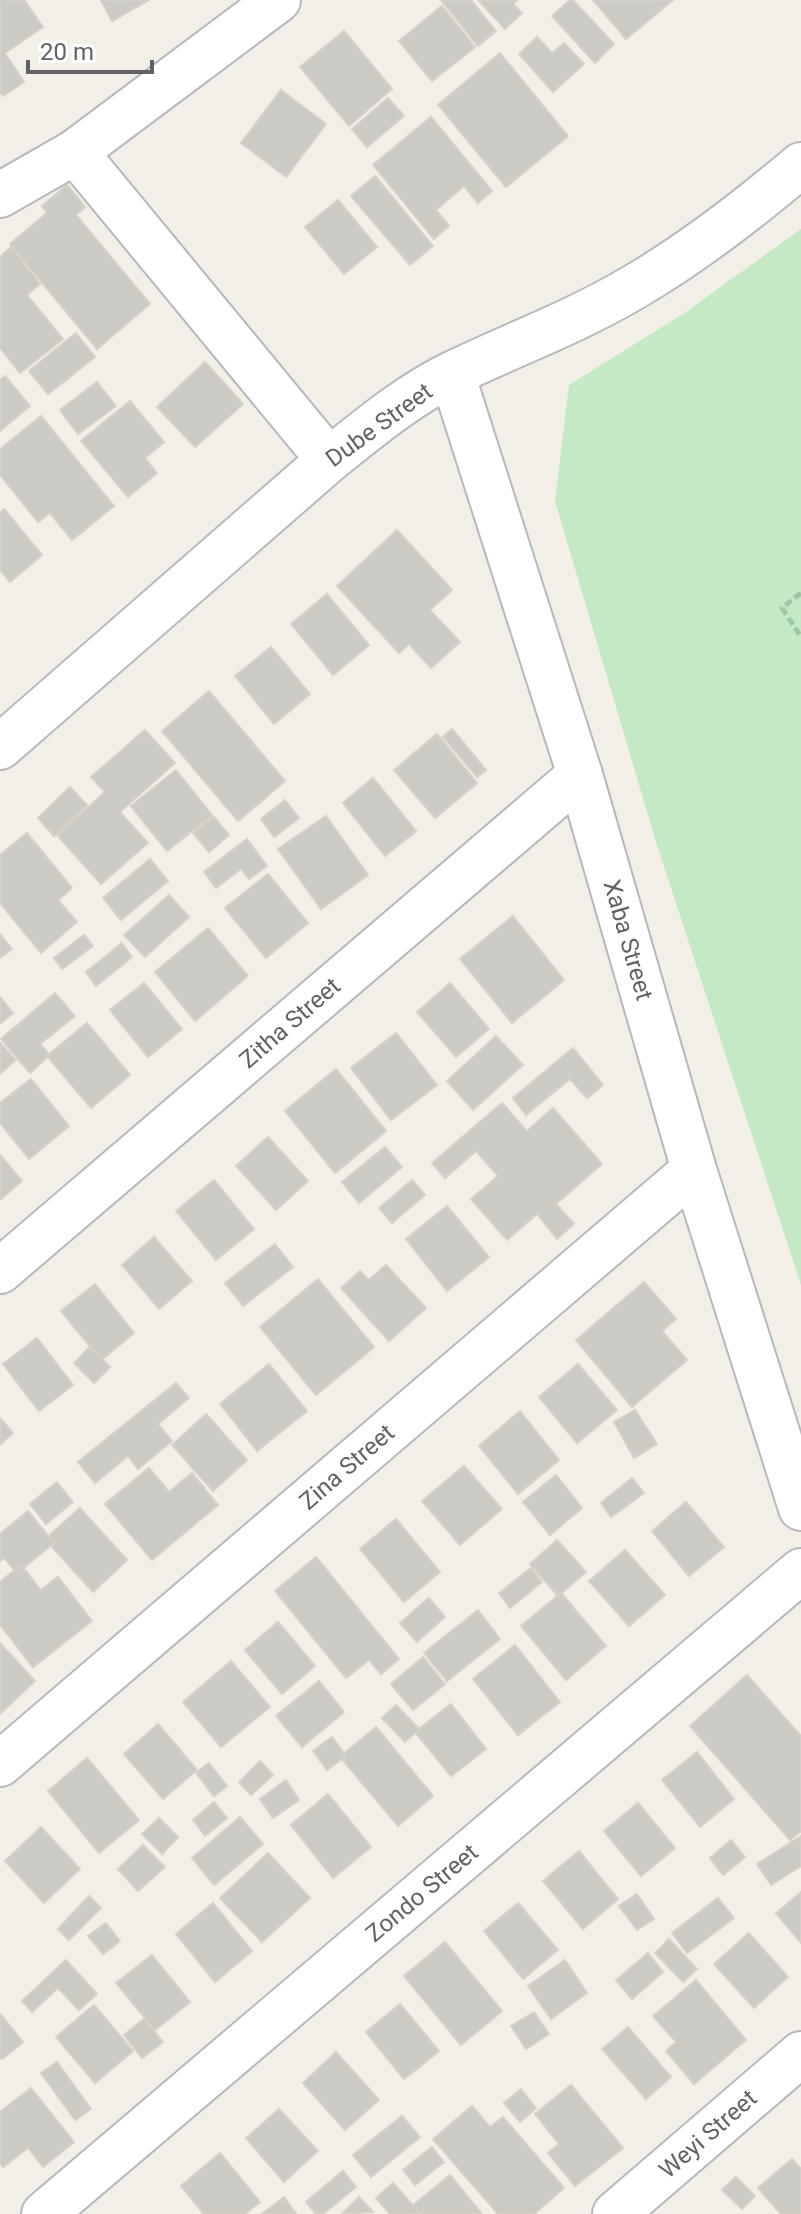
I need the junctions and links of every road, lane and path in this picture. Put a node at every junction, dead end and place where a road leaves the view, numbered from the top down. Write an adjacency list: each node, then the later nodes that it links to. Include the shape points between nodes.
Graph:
1 (278, 0): 2 (street)
2 (75, 152): 4 (street); 6 (street)
3 (801, 165): 5 (street, Dube Street, via 685,255 632,288)
4 (0, 195)
5 (452, 374): 6 (street, Dube Street); 10 (street, Xaba Street)
6 (329, 460): 9 (street, Dube Street)
7 (801, 593): 8 (path, via 782,608)
8 (801, 637)
9 (0, 747)
10 (580, 775): 11 (street, Xaba Street); 12 (street, Zitha Street)
11 (694, 1170): 13 (street, Xaba Street); 15 (street, Zina Street)
12 (0, 1271)
13 (801, 1508)
14 (801, 1571): 17 (street, Zondo Street)
15 (0, 1764)
16 (801, 2054): 18 (street, Weyi Street)
17 (44, 2214)
18 (615, 2214)

